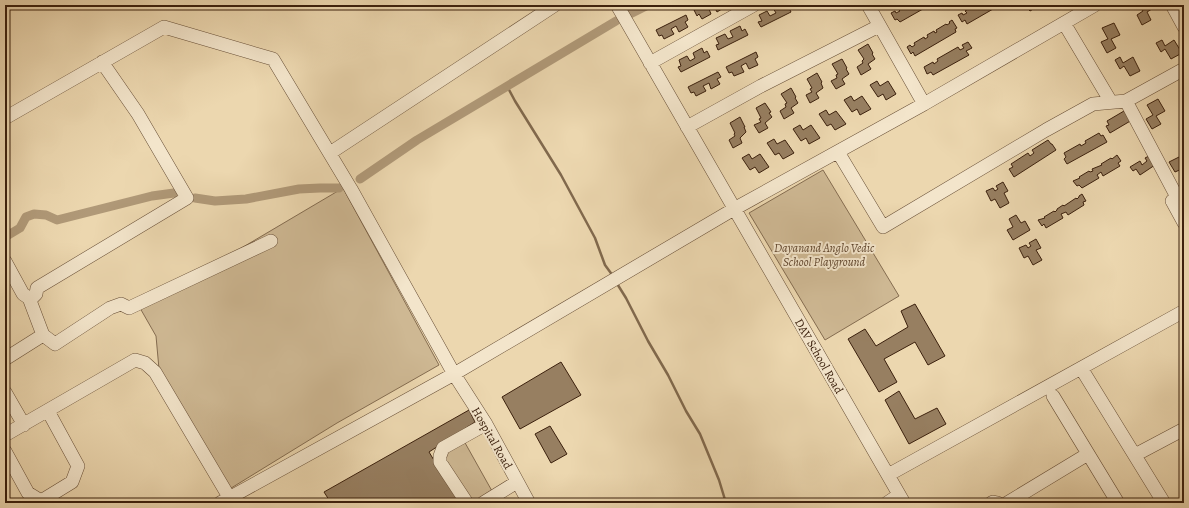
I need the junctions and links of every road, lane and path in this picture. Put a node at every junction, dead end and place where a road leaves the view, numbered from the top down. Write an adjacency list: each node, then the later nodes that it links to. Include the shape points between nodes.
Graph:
1 (554, 5): 19 (street)
2 (617, 5): 11 (street, DAV School Road)
3 (754, 5): 11 (street)
4 (868, 5): 8 (street)
5 (1095, 5): 7 (street)
6 (1172, 5): 9 (street)
7 (1064, 23): 14 (street); 15 (street)
8 (879, 26): 15 (street); 17 (street)
9 (1184, 27)
10 (102, 62): 16 (street, Hospital Road); 19 (street, Hospital Road, via 164,27 273,59); 25 (street, via 138,114 188,198 37,288 36,294)
11 (650, 63): 17 (street, DAV School Road)
12 (1184, 69): 13 (street)
13 (1126, 101): 14 (street); 20 (street)
14 (1111, 102): 18 (street, via 1093,104 883,227)
15 (924, 104): 18 (street)
16 (5, 118)
17 (687, 127): 21 (street, DAV School Road)
18 (838, 152): 21 (street)
19 (330, 153): 30 (street, Hospital Road)
20 (1181, 197): 22 (street, via 1172,201)
21 (734, 209): 30 (street); 41 (street, DAV School Road)
22 (1184, 223)
23 (271, 241): 27 (street, via 129,308 121,304 110,308 55,344)
24 (5, 261): 25 (street, via 23,294)
25 (29, 298): 27 (street)
26 (1184, 311): 29 (street)
27 (43, 335): 28 (street)
28 (5, 359)
29 (1081, 368): 40 (street); 41 (street)
30 (454, 374): 34 (street, Hospital Road); 44 (street)
31 (5, 392): 35 (street)
32 (1053, 396): 39 (street)
33 (48, 411): 35 (street); 38 (street, via 78,466 72,482 41,501 28,493); 44 (street, via 135,360 145,363 155,372)
34 (486, 424): 42 (street, Hospital Road); 45 (street, via 443,448 440,456 440,462)
35 (24, 425): 37 (street)
36 (1184, 429): 40 (street)
37 (5, 435)
38 (5, 451)
39 (1088, 454): 51 (street); 52 (street)
40 (1135, 456): 53 (street)
41 (888, 475): 43 (street, DAV School Road)
42 (517, 482): 46 (street); 47 (street, Hospital Road)
43 (902, 499): 48 (street)
44 (225, 500)
45 (467, 503)
46 (483, 503)
47 (529, 503)
48 (888, 503)
49 (991, 503): 50 (street)
50 (998, 503)
51 (1007, 503)
52 (1118, 503)
53 (1164, 503)

